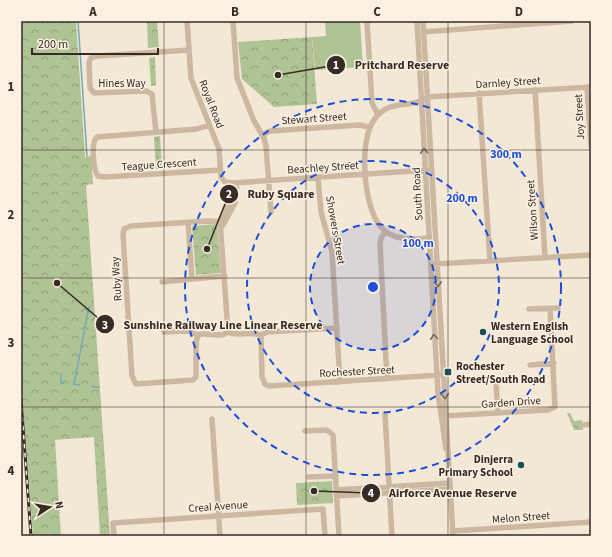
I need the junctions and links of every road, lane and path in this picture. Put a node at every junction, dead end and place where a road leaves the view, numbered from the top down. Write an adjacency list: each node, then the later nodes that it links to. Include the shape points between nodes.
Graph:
1 (187, 21): 8 (street, Royal Road)
2 (233, 21): 18 (street, via 237,78)
3 (367, 21): 14 (street, via 372,103)
4 (417, 21): 13 (street, South Road)
5 (423, 21): 7 (street, South Road)
6 (572, 21): 7 (street)
7 (423, 32): 12 (street, South Road)
8 (189, 50): 15 (street, Royal Road, via 191,78); 17 (street, Hines Way, via 97,56 89,62 90,88 94,93 146,91 152,94)
9 (589, 87): 10 (street, Darnley Street); 19 (street, Joy Street)
10 (535, 90): 11 (street, Darnley Street); 33 (street, Wilson Street)
11 (479, 93): 12 (street, Darnley Street); 34 (street)
12 (427, 97): 13 (street); 20 (street, South Road)
13 (421, 102): 14 (street, via 394,105); 20 (street, South Road, one-way to 13)
14 (378, 115): 16 (street)
15 (209, 125): 17 (street, via 198,129); 21 (street, Royal Road, via 220,152)
16 (369, 126): 18 (street, Stewart Street, via 270,131); 22 (street, via 365,143)
17 (156, 132): 21 (street, Teague Crescent, via 97,137 94,142 95,171 98,176)
18 (262, 135): 25 (street, via 266,146)
19 (591, 146)
20 (428, 169): 22 (street, Beachley Street); 31 (street, South Road); 36 (street, South Road)
21 (220, 170): 24 (street, Royal Road)
22 (366, 174): 23 (street, Beachley Street); 30 (street, via 370,208 375,220)
23 (318, 177): 25 (street, Beachley Street); 43 (street, Showers Street, via 321,212 332,252)
24 (223, 180): 26 (street, Beachley Street)
25 (269, 180): 26 (street, Beachley Street); 27 (street)
26 (234, 183): 28 (street, via 231,206)
27 (271, 212)
28 (222, 221): 29 (street, Ruby Way); 37 (street)
29 (188, 222): 38 (street); 46 (street, Ruby Way, via 131,226 123,231 133,381 139,384 193,380 196,377)
30 (385, 232): 31 (street, via 405,239); 52 (street, via 380,238 380,244)
31 (429, 238): 35 (street, South Road)
32 (591, 255): 33 (street)
33 (545, 257): 34 (street)
34 (490, 260): 36 (street)
35 (430, 264): 36 (street); 51 (street, South Road, one-way to 35)
36 (437, 264): 50 (street, South Road, one-way to 50)
37 (225, 276): 38 (street); 45 (street)
38 (192, 279): 39 (street)
39 (162, 282)
40 (550, 308): 41 (street); 42 (street); 48 (street, Garden Drive)
41 (558, 308)
42 (529, 309)
43 (337, 328): 47 (street, via 267,332); 53 (street, Showers Street)
44 (164, 332): 46 (street, via 188,330)
45 (228, 332): 46 (street, via 222,335); 47 (street)
46 (198, 335)
47 (261, 335): 53 (street, Rochester Street, via 263,382 267,386)
48 (554, 363): 49 (street); 55 (street, Garden Drive, via 555,407 548,410)
49 (530, 364)
50 (443, 375): 51 (street, Rochester Street); 57 (street, South Road, one-way to 57)
51 (437, 376): 52 (street, Rochester Street); 57 (street, South Road)
52 (387, 379): 53 (street, Rochester Street)
53 (340, 382)
54 (496, 382): 55 (street)
55 (498, 413): 57 (street, Garden Drive)
56 (385, 414): 65 (street)
57 (444, 416): 64 (street, South Road)
58 (212, 419): 67 (street)
59 (591, 424): 60 (street)
60 (583, 425)
61 (305, 431): 62 (street, via 324,429 332,432)
62 (336, 476): 63 (street); 66 (street)
63 (309, 477)
64 (450, 486): 65 (street); 69 (street, South Road)
65 (389, 489): 66 (street); 74 (street)
66 (336, 493): 73 (street)
67 (219, 516): 70 (street, Creal Avenue, via 114,523); 71 (street); 72 (street, Creal Avenue, via 324,509)
68 (591, 522): 69 (street, Melon Street)
69 (453, 534)
70 (114, 536)
71 (220, 536)
72 (326, 536)
73 (339, 536)
74 (392, 536)

